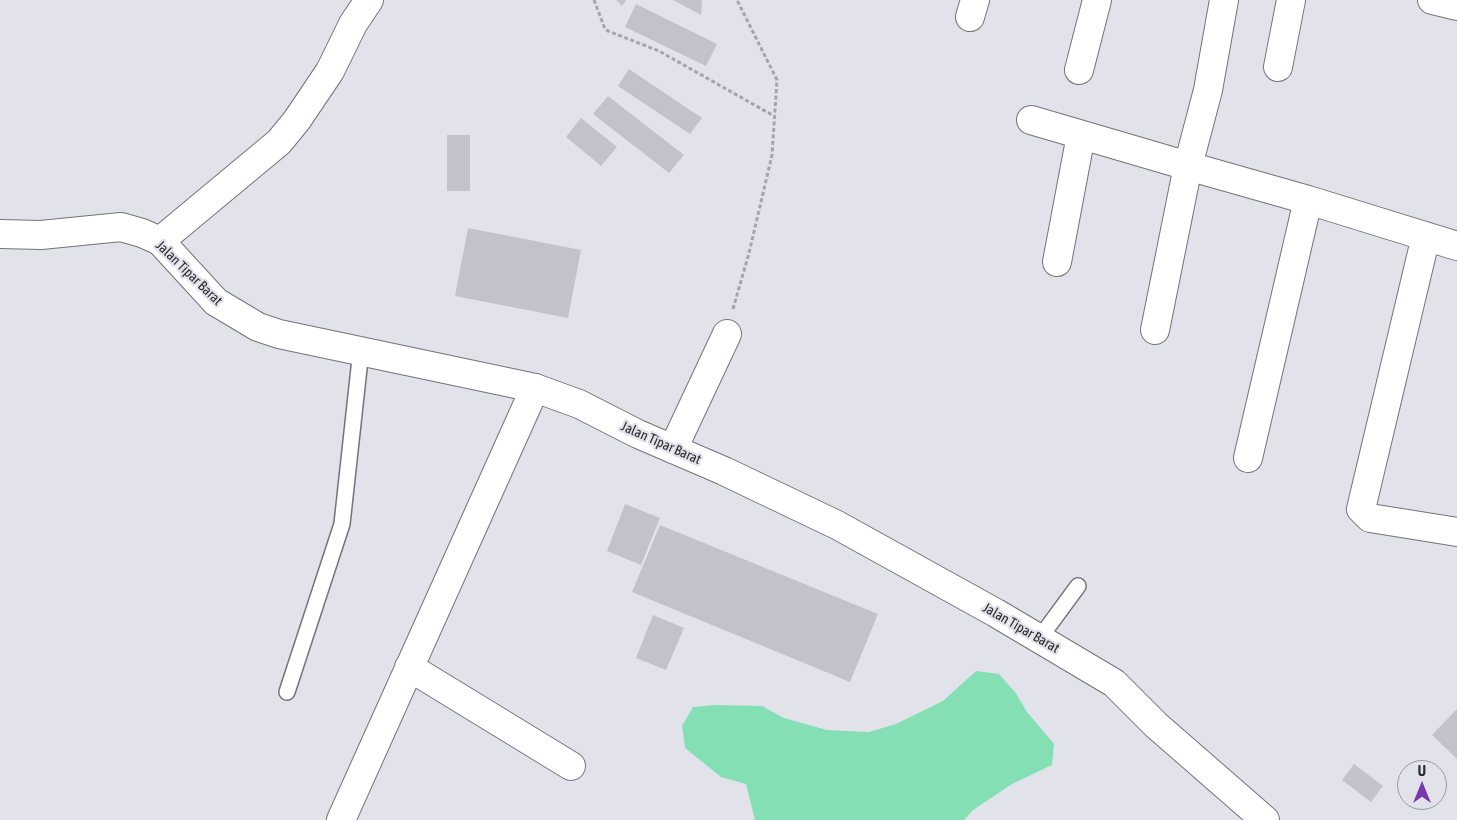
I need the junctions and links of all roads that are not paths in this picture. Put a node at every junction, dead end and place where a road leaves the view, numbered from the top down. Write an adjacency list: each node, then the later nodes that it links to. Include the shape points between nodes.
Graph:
1 (369, 0): 7 (street)
2 (1097, 0): 9 (street)
3 (1224, 0): 12 (street, via 1208,90)
4 (1291, 0): 8 (street)
5 (1432, 0): 6 (street)
6 (1457, 6)
7 (352, 12): 16 (street, via 330,71 279,142)
8 (1278, 67)
9 (1080, 70)
10 (1031, 120): 11 (street)
11 (1081, 135): 12 (street); 18 (street)
12 (1188, 166): 13 (street); 19 (street)
13 (1308, 200): 15 (street); 24 (street)
14 (0, 234): 16 (street, Jalan Tipar Barat, via 41,235 121,227)
15 (1426, 236): 17 (street); 25 (street, via 1361,508 1370,518)
16 (160, 241): 21 (street, Jalan Tipar Barat, via 216,302 258,327)
17 (1457, 246)
18 (1057, 262)
19 (1155, 330)
20 (726, 334): 23 (street)
21 (361, 350): 22 (street, Jalan Tipar Barat); 29 (lane, via 342,524)
22 (535, 388): 23 (street, Jalan Tipar Barat, via 579,404); 28 (street)
23 (673, 449): 27 (street, Jalan Tipar Barat, via 837,525)
24 (1248, 458)
25 (1457, 532)
26 (1078, 586): 27 (lane)
27 (1039, 639): 32 (street, Jalan Tipar Barat, via 1114,684)
28 (409, 667): 30 (street); 31 (street)
29 (287, 692)
30 (571, 766)
31 (341, 820)
32 (1265, 820)

